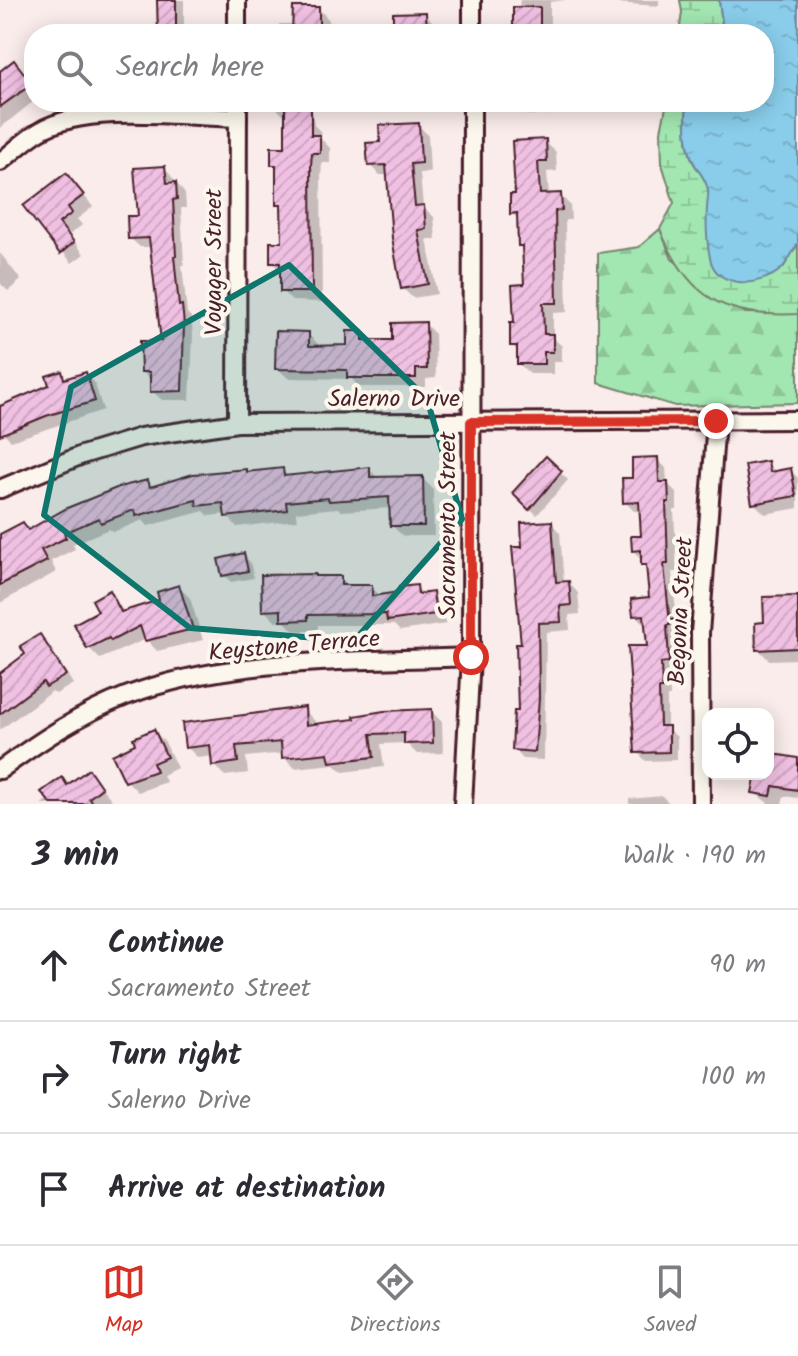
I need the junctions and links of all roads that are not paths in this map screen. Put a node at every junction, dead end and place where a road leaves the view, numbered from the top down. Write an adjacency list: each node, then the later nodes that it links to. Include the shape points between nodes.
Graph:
1 (237, 0): 3 (street)
2 (472, 0): 4 (street)
3 (237, 24)
4 (472, 24)
5 (168, 112): 8 (street, via 97,114 62,122 40,131)
6 (238, 112): 12 (street, Voyager Street)
7 (472, 112): 11 (street, Sacramento Street)
8 (0, 162)
9 (798, 420): 10 (street, Salerno Drive)
10 (716, 421): 11 (street, Salerno Drive); 17 (street, Begonia Street, via 700,633)
11 (471, 422): 12 (street, Salerno Drive); 14 (street, Sacramento Street)
12 (237, 423): 13 (street, Salerno Drive, via 141,437)
13 (0, 489)
14 (471, 657): 15 (street, Keystone Terrace, via 205,674 126,696 53,731); 16 (street, Sacramento Street)
15 (0, 770)
16 (463, 804)
17 (701, 804)

